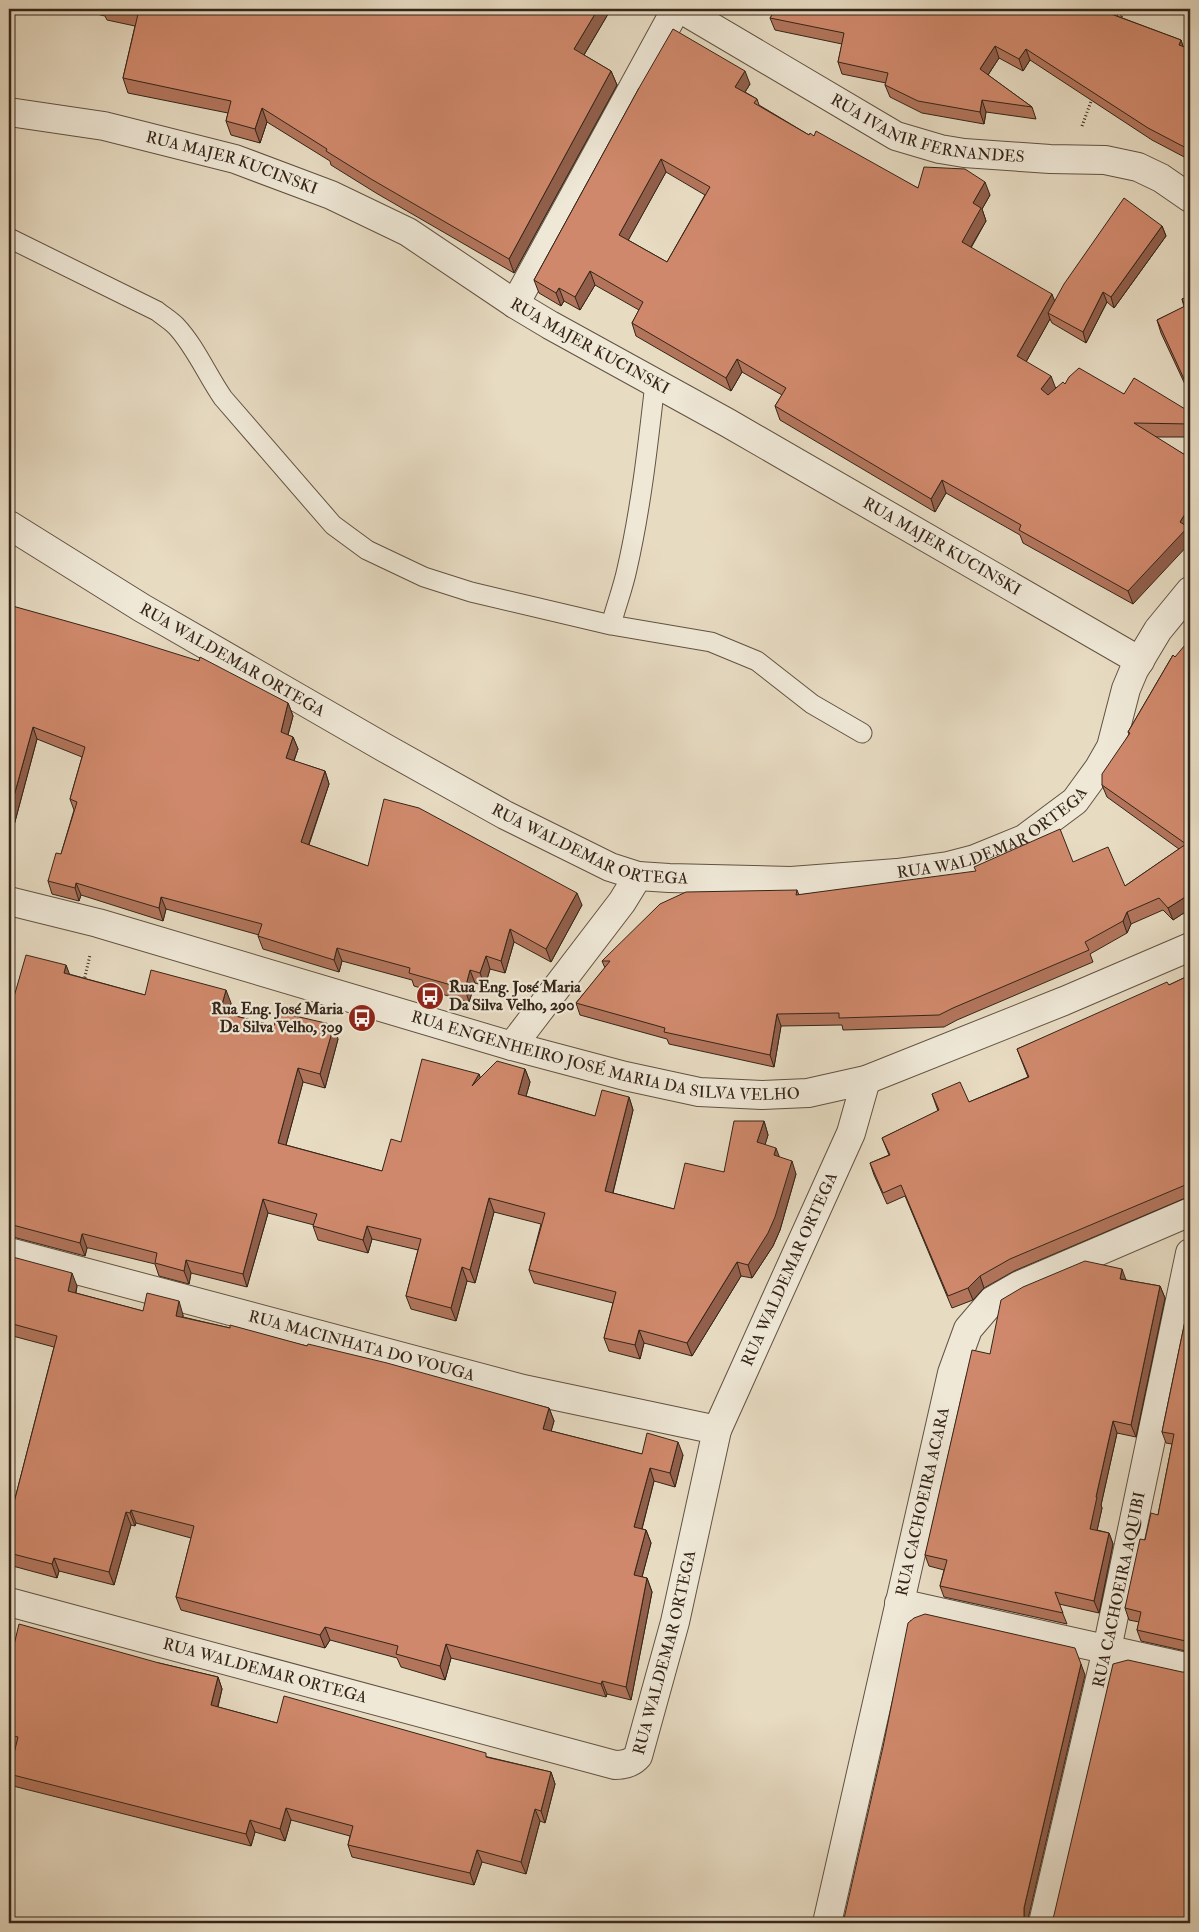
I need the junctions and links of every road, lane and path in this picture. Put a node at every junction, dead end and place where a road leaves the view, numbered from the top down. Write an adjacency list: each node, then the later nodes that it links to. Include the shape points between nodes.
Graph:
1 (676, 9): 10 (street)
2 (681, 9): 7 (street, RUA IVANIR FERNANDES, via 896,136 964,153)
3 (1124, 9): 4 (path)
4 (1118, 26)
5 (1096, 88): 7 (path)
6 (9, 112): 10 (street, RUA MAJER KUCINSKI, via 104,126 235,159 331,195 408,232)
7 (1070, 159): 8 (street, RUA IVANIR FERNANDES, via 1105,160 1138,167)
8 (1190, 198)
9 (9, 238): 14 (lane, via 158,311 176,326 223,398 333,525 367,550 424,577 471,592)
10 (514, 304): 11 (street, RUA MAJER KUCINSKI)
11 (655, 383): 14 (lane, via 648,448 627,570); 15 (street, RUA MAJER KUCINSKI)
12 (9, 525): 17 (street, RUA WALDEMAR ORTEGA, via 142,608 505,815 610,868)
13 (1190, 591): 15 (street, via 1158,630)
14 (611, 624): 16 (lane, via 711,642 757,661 812,704)
15 (1140, 661): 17 (street, RUA WALDEMAR ORTEGA, via 1126,689 1110,747 1099,768 1075,801 1024,839 976,859 889,874 791,881)
16 (862, 733)
17 (638, 876): 22 (street, via 622,902)
18 (9, 900): 19 (street, RUA ENGENHEIRO JOSÉ MARIA DA SILVA VELHO)
19 (98, 923): 21 (path); 22 (street, RUA ENGENHEIRO JOSÉ MARIA DA SILVA VELHO)
20 (1190, 946): 23 (street, RUA ENGENHEIRO JOSÉ MARIA DA SILVA VELHO, via 1064,1001)
21 (82, 990)
22 (512, 1046): 23 (street, RUA ENGENHEIRO JOSÉ MARIA DA SILVA VELHO, via 699,1092 808,1094)
23 (866, 1080): 27 (street, RUA WALDEMAR ORTEGA, via 851,1133)
24 (1190, 1212): 29 (street, RUA CACHOEIRA ACARA, via 1020,1285 992,1301 968,1329 952,1373)
25 (9, 1252): 27 (street, RUA MACINHATA DO VOUGA, via 523,1389)
26 (1190, 1253): 30 (street, RUA CACHOEIRA AQUIBI)
27 (717, 1430): 28 (street, RUA WALDEMAR ORTEGA, via 675,1622 638,1756 622,1765)
28 (9, 1602)
29 (899, 1603): 30 (street); 32 (street, RUA CACHOEIRA ACARA)
30 (1107, 1649): 31 (street); 33 (street, RUA CACHOEIRA AQUIBI)
31 (1190, 1668)
32 (826, 1923)
33 (1043, 1923)

